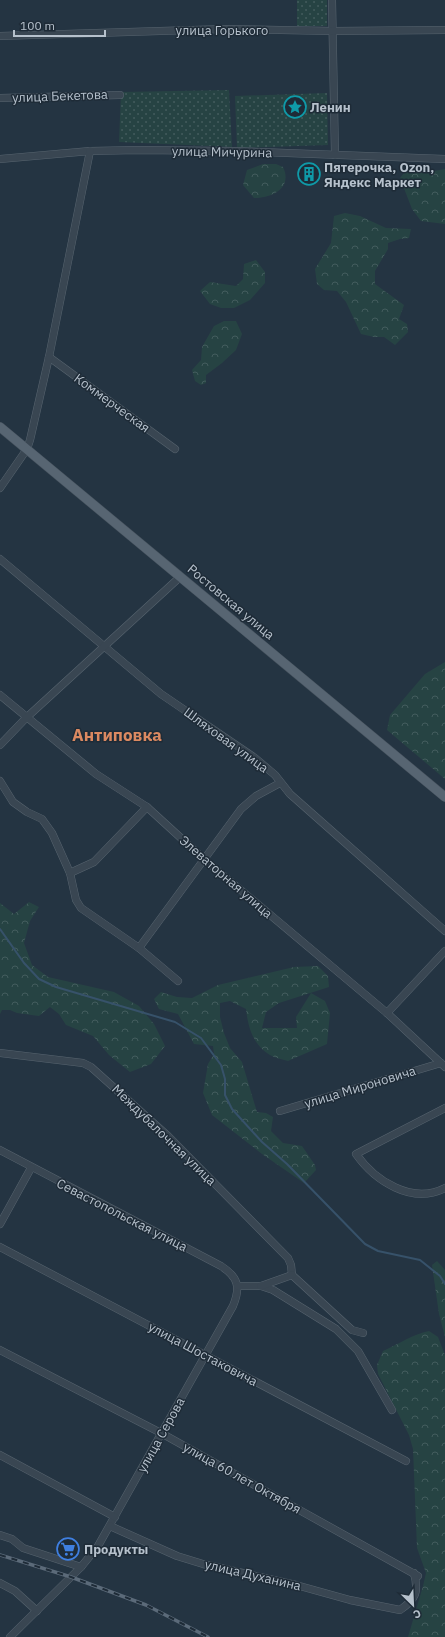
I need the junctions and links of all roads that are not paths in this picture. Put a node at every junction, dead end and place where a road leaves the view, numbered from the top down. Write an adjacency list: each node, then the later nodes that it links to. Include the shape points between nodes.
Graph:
1 (332, 0): 3 (street)
2 (445, 30): 3 (street, улица Горького)
3 (333, 31): 4 (street, улица Горького, via 224,29); 8 (street)
4 (0, 36)
5 (120, 95): 6 (street, улица Бекетова)
6 (0, 98)
7 (90, 152): 8 (street, улица Мичурина, via 234,151); 9 (street, улица Мичурина); 11 (street)
8 (335, 155): 10 (street, улица Мичурина)
9 (0, 159)
10 (445, 159)
11 (49, 357): 13 (street); 14 (street, Коммерческая)
12 (0, 427): 13 (main road, Ростовская улица)
13 (27, 449): 15 (street); 17 (main road, Ростовская улица)
14 (175, 449)
15 (0, 488)
16 (0, 559): 18 (street, Шляховая улица)
17 (180, 576): 18 (street); 24 (main road, Ростовская улица)
18 (105, 645): 20 (street); 23 (street, Шляховая улица, via 161,694 255,758)
19 (0, 695): 20 (street, Элеваторная улица)
20 (26, 718): 21 (street); 25 (street, Элеваторная улица, via 96,774)
21 (0, 745)
22 (0, 781): 27 (street, via 13,802 42,818 52,833)
23 (280, 783): 26 (street, via 256,796 241,809); 28 (street, Шляховая улица)
24 (445, 797)
25 (147, 807): 26 (street, Элеваторная улица); 27 (street, via 94,862)
26 (205, 860): 29 (street); 32 (street, Элеваторная улица)
27 (70, 873): 29 (street, via 76,900 81,908)
28 (445, 931)
29 (139, 948): 31 (street)
30 (445, 951): 32 (street)
31 (178, 981)
32 (387, 1013): 34 (street, Элеваторная улица)
33 (0, 1053): 42 (street, Междубалочная улица, via 83,1063 92,1067 168,1136 288,1258 292,1265)
34 (443, 1065): 36 (street, улица Мироновича)
35 (445, 1108): 39 (street, via 356,1154 372,1173 404,1191 427,1194)
36 (280, 1111)
37 (0, 1150): 38 (street, Севастопольская улица)
38 (32, 1168): 40 (street); 43 (street, Севастопольская улица, via 221,1266 233,1276)
39 (445, 1188)
40 (0, 1224)
41 (0, 1247): 47 (street, улица Шостаковича)
42 (292, 1275): 44 (street); 45 (street, via 352,1330)
43 (238, 1286): 44 (street); 47 (street, улица Серова, via 233,1306)
44 (260, 1286): 48 (street, via 273,1290 336,1329 346,1338 358,1351)
45 (363, 1333)
46 (0, 1350): 49 (street, улица 60 лет Октября)
47 (206, 1356): 49 (street, улица Серова); 51 (street, улица Шостаковича)
48 (392, 1410)
49 (161, 1433): 52 (street, улица Серова); 57 (street, улица 60 лет Октября, via 416,1574 416,1594 413,1600)
50 (0, 1455): 52 (street)
51 (406, 1461)
52 (115, 1517): 53 (street, улица Серова)
53 (110, 1526): 55 (street, улица Серова); 57 (street, улица Духанина, via 196,1562)
54 (0, 1535): 55 (street, via 12,1539 23,1548)
55 (81, 1567): 58 (street, улица Серова)
56 (0, 1583): 58 (street, via 15,1591)
57 (400, 1610)
58 (37, 1611): 59 (street, улица Серова)
59 (10, 1637)

